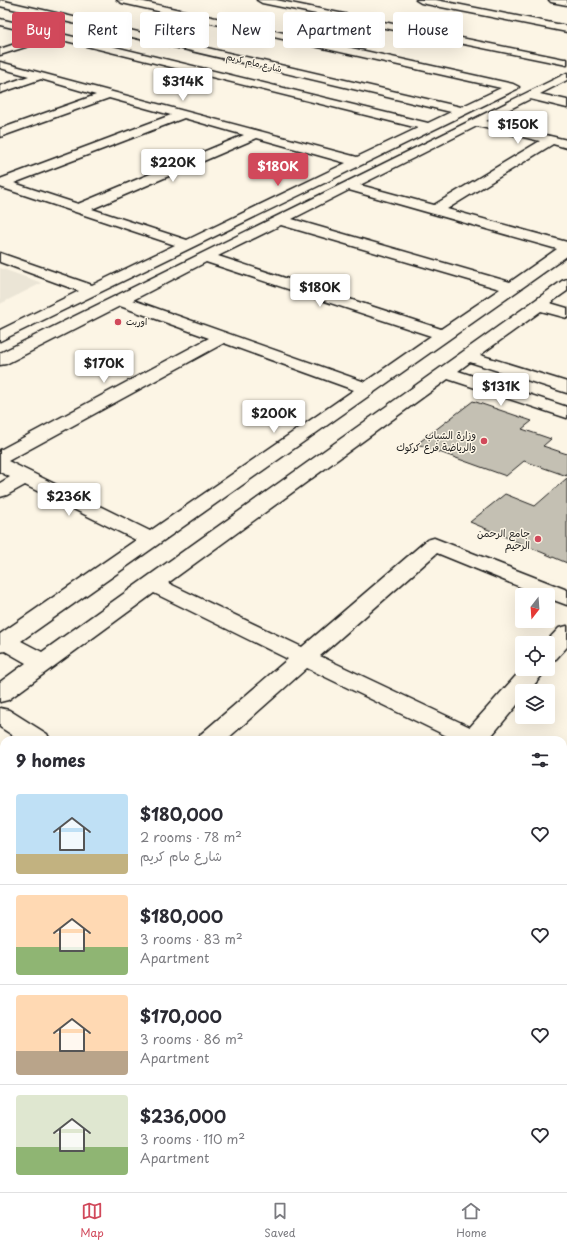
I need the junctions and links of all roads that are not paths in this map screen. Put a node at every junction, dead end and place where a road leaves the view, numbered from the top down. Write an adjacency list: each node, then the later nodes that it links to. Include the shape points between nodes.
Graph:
1 (122, 0): 9 (street)
2 (166, 0): 9 (street)
3 (262, 0): 11 (street)
4 (421, 0): 10 (street)
5 (554, 0): 6 (street)
6 (567, 2)
7 (0, 3): 14 (street, شارع مام كريم)
8 (492, 3): 10 (street)
9 (148, 6): 12 (street); 15 (street)
10 (474, 10): 20 (street)
11 (317, 11): 13 (street); 28 (street)
12 (129, 12)
13 (314, 12)
14 (73, 20)
15 (217, 21)
16 (0, 22): 18 (street)
17 (282, 23): 19 (street)
18 (12, 25)
19 (275, 26)
20 (567, 28)
21 (132, 34): 26 (street, شارع مام كريم)
22 (275, 34): 35 (street)
23 (65, 38): 29 (street)
24 (217, 46): 26 (street)
25 (13, 48): 27 (street)
26 (203, 51): 29 (street); 40 (street, شارع مام كريم)
27 (0, 52)
28 (565, 61): 31 (street)
29 (167, 63): 43 (street)
30 (0, 65): 32 (street)
31 (545, 71)
32 (40, 76): 36 (street); 37 (street)
33 (567, 76): 38 (street)
34 (526, 80): 35 (street)
35 (513, 87): 40 (street)
36 (0, 90)
37 (109, 94): 41 (street); 44 (street)
38 (529, 95): 39 (street); 42 (street)
39 (567, 104)
40 (462, 112): 43 (street)
41 (184, 114): 45 (street); 49 (street)
42 (475, 122): 46 (street); 50 (street)
43 (429, 127): 48 (street)
44 (0, 134)
45 (258, 134): 48 (street); 53 (street)
46 (552, 140): 47 (street); 54 (street)
47 (567, 144)
48 (359, 162): 51 (street)
49 (1, 183): 53 (street)
50 (349, 186): 52 (street); 54 (street)
51 (287, 197): 52 (street); 56 (street)
52 (312, 204): 55 (street)
53 (79, 209): 56 (street)
54 (436, 210): 57 (street)
55 (280, 220): 59 (street); 61 (street)
56 (188, 245): 62 (street)
57 (567, 248): 61 (street)
58 (0, 257): 62 (street)
59 (205, 257): 63 (street); 66 (street)
60 (567, 284): 64 (street)
61 (511, 288): 66 (street)
62 (93, 291): 67 (street)
63 (119, 300): 68 (street); 70 (street)
64 (538, 305): 65 (street); 69 (street)
65 (567, 314)
66 (443, 335): 72 (street)
67 (0, 336)
68 (222, 337): 72 (street); 75 (street)
69 (467, 356): 71 (street); 73 (street)
70 (0, 360)
71 (445, 372): 74 (street); 80 (street)
72 (366, 388): 79 (street)
73 (567, 388)
74 (567, 413)
75 (0, 458)
76 (0, 465): 77 (street)
77 (24, 477): 78 (street); 79 (street)
78 (0, 491)
79 (151, 539): 83 (street)
80 (152, 584): 85 (street); 86 (street)
81 (567, 598): 85 (street, via 434,544)
82 (567, 633): 84 (street)
83 (3, 643): 86 (street)
84 (555, 646)
85 (306, 658): 91 (street); 92 (street)
86 (43, 663): 88 (street)
87 (529, 676): 93 (street)
88 (0, 694)
89 (0, 716): 90 (street)
90 (32, 736)
91 (215, 736)
92 (466, 736)
93 (477, 736)

